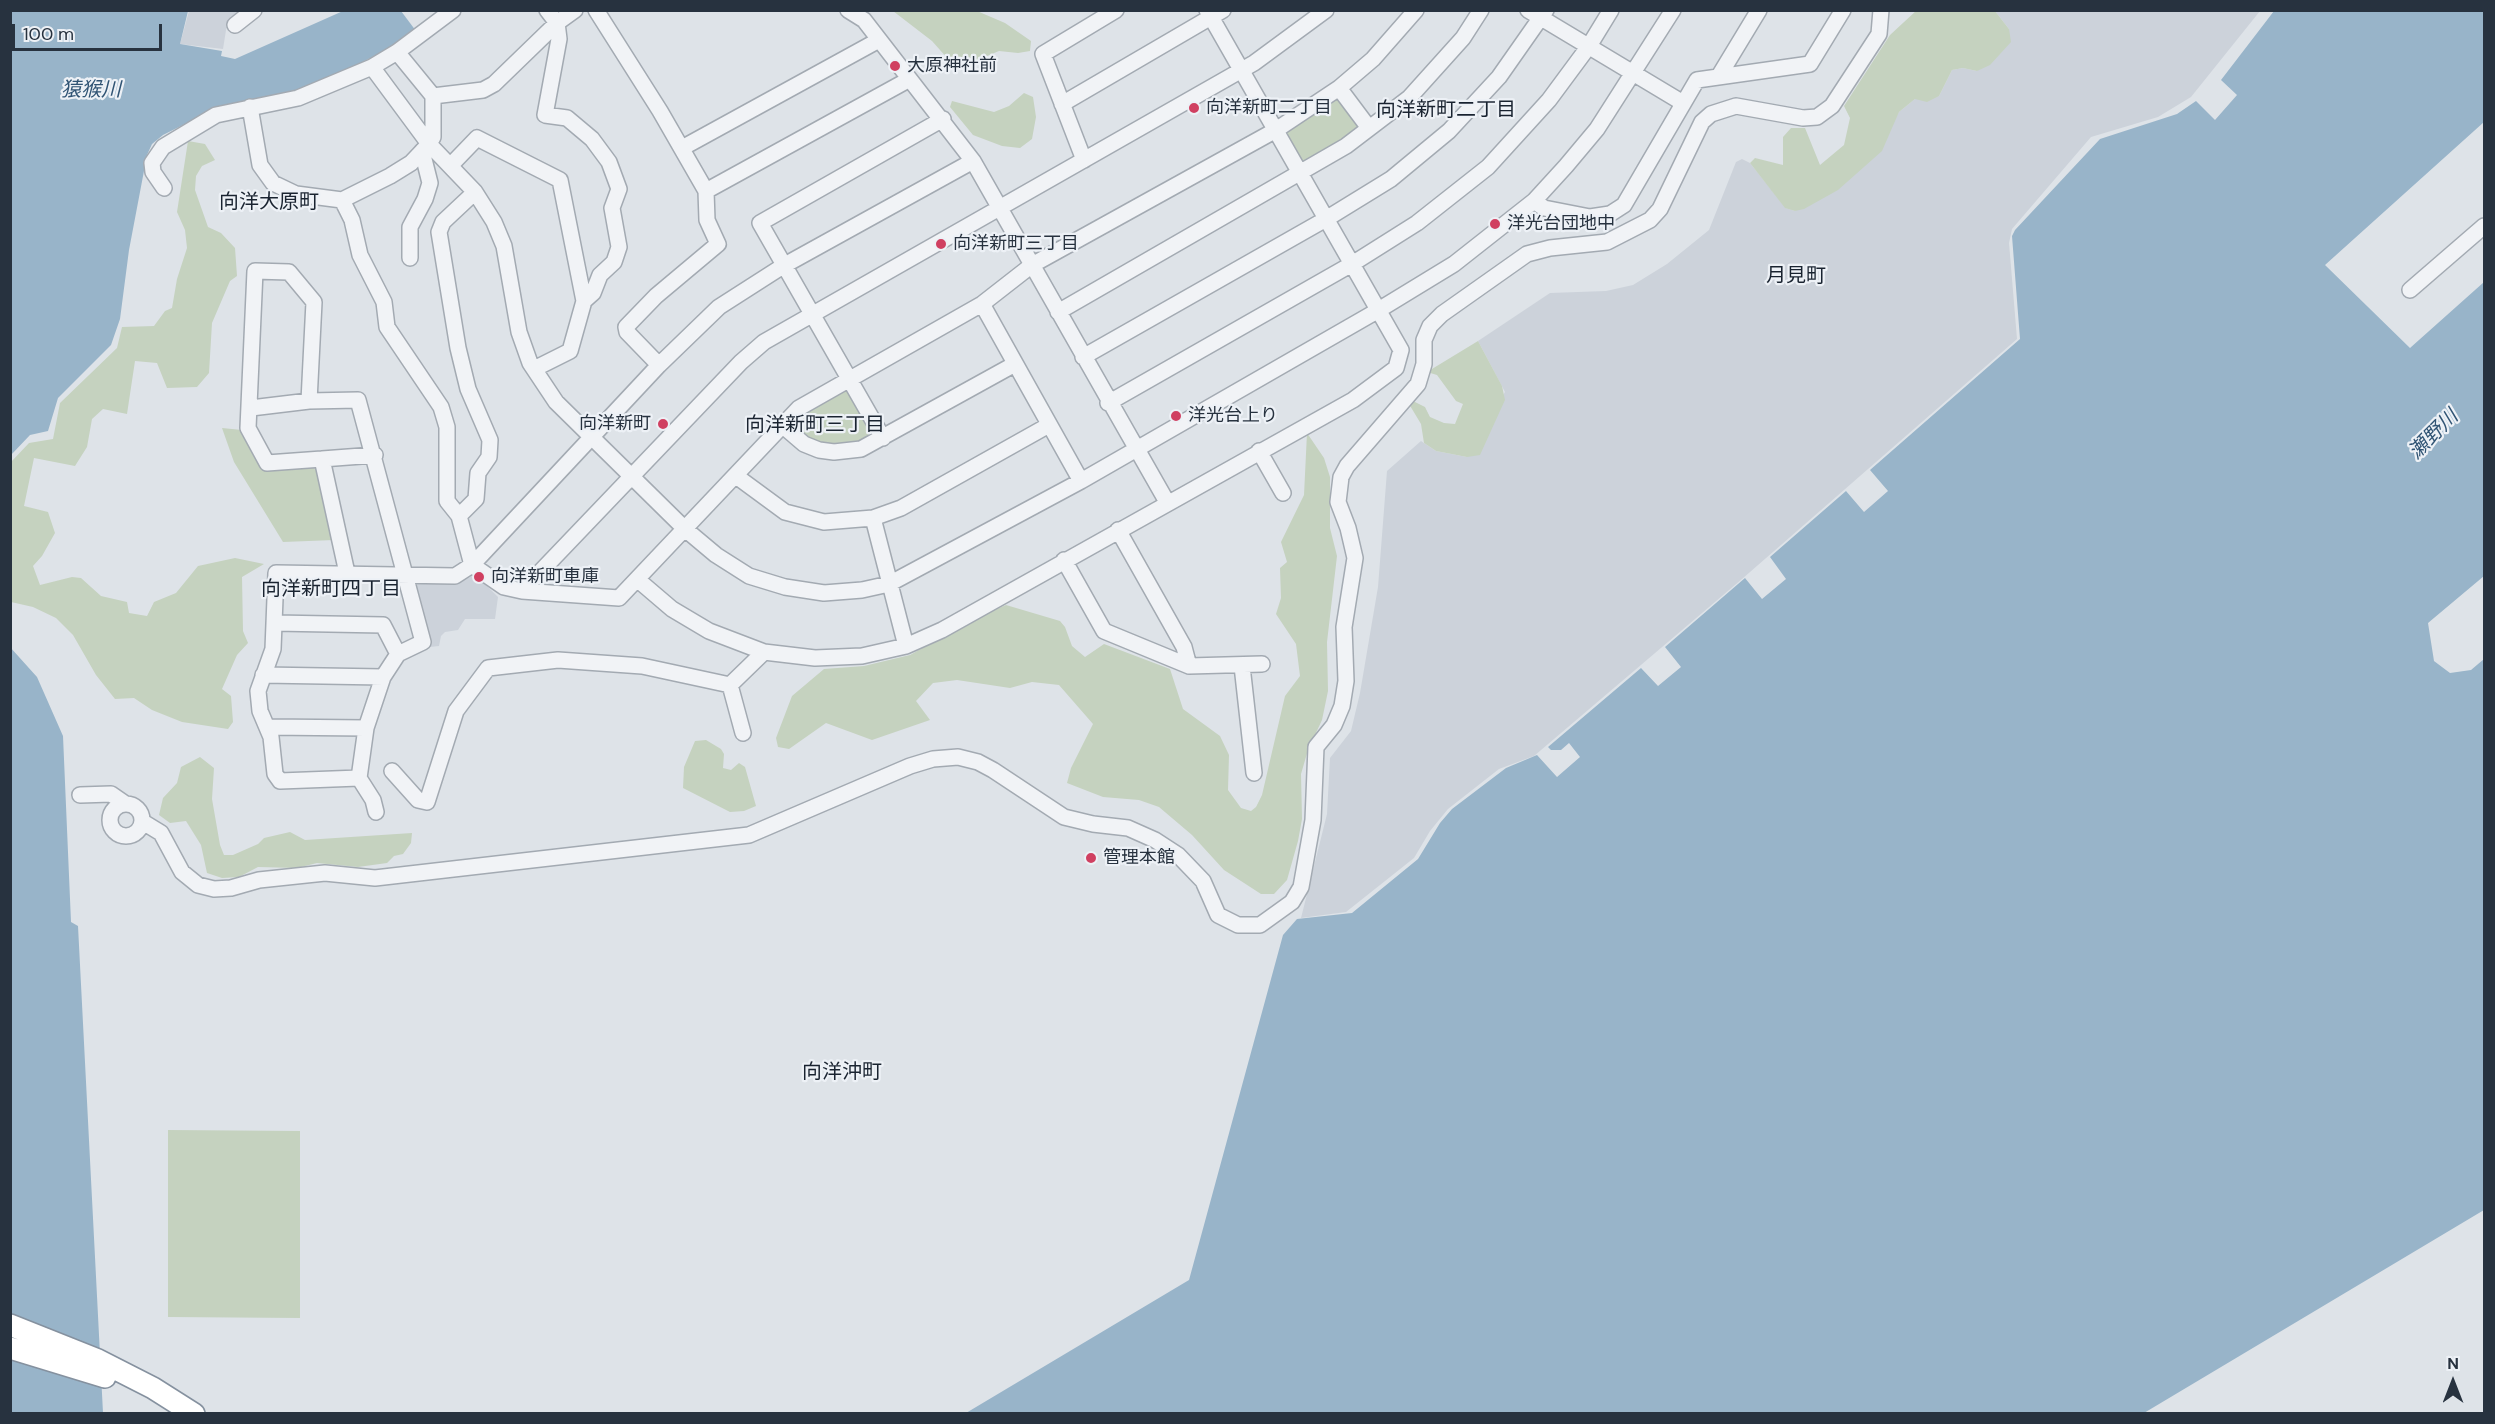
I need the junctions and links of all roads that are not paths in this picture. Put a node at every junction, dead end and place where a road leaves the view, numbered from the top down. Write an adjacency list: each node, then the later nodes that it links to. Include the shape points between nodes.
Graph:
1 (254, 10): 19 (street)
2 (453, 10): 22 (street)
3 (547, 10): 18 (street)
4 (575, 10): 18 (street)
5 (596, 10): 37 (street)
6 (848, 10): 20 (street, via 864,20)
7 (1116, 10): 31 (street, via 1043,54)
8 (1326, 10): 24 (street, via 1283,45)
9 (1416, 10): 28 (street, via 1373,59)
10 (1481, 10): 34 (street, via 1463,38 1409,98)
11 (1611, 10): 21 (street)
12 (1673, 10): 25 (street)
13 (1759, 10): 26 (street)
14 (1844, 10): 26 (street, via 1810,64)
15 (1881, 10): 111 (street, via 1879,34 1832,106 1817,117 1736,106 1711,114 1702,122 1660,209 1650,220 1607,242 1527,254 1430,326 1424,340 1424,364 1418,384 1341,477 1338,502 1355,558 1344,627 1346,681 1342,706 1334,725 1316,747 1313,820 1301,887 1292,902 1260,925 1238,925 1218,915 1203,881 1178,855 1155,840 1128,828 1064,818 993,770 958,757 910,766 749,835 375,878 325,873 214,889 198,885 182,872 161,833)
16 (1214, 13): 24 (street); 31 (street)
17 (1538, 13): 21 (street); 48 (street, via 1499,77 1449,132 1391,179)
18 (557, 23): 29 (street, via 494,84 464,94); 55 (street, via 557,56 544,115 567,118 592,139 609,162 618,189 612,208 620,247 614,262 600,275 593,293)
19 (235, 25)
20 (879, 40): 27 (street); 37 (street)
21 (1589, 46): 25 (street); 51 (street, via 1549,100 1488,167 1416,223)
22 (397, 52): 23 (street); 29 (street)
23 (372, 67): 32 (street, via 298,98); 36 (street)
24 (1240, 71): 35 (street); 38 (street)
25 (1633, 75): 30 (street); 46 (street, via 1597,129)
26 (1719, 76): 30 (street, via 1697,80)
27 (908, 80): 33 (street); 43 (street)
28 (1339, 88): 34 (street); 35 (street)
29 (433, 96): 36 (street, via 433,137)
30 (1683, 103): 46 (street, via 1624,205 1610,214 1590,217 1544,208)
31 (1062, 104): 38 (street)
32 (250, 107): 42 (street, via 216,115 162,147 152,163); 45 (street, via 260,165 273,183 296,194)
33 (943, 119): 39 (street); 53 (street, via 760,223)
34 (1369, 128): 41 (street)
35 (1276, 130): 41 (street); 52 (street)
36 (426, 147): 40 (street); 45 (street, via 411,163); 50 (street, via 430,183 410,227)
37 (682, 148): 43 (street)
38 (1084, 160): 47 (street)
39 (973, 161): 47 (street); 53 (street)
40 (451, 165): 44 (street); 55 (street, via 477,138 560,180)
41 (1300, 174): 48 (street); 58 (street)
42 (164, 188)
43 (706, 191): 62 (street, via 707,220 718,244 626,327)
44 (475, 192): 63 (street, via 495,222 504,246 519,332); 81 (street, via 443,222 439,232 468,389 490,440 489,457 478,473 476,499)
45 (342, 200): 81 (street, via 352,220 360,255 384,302 387,327 441,407 447,427 447,501)
46 (1534, 201): 57 (street, via 1454,264)
47 (999, 208): 52 (street); 59 (street)
48 (1326, 219): 51 (street); 60 (street)
49 (2484, 226): 54 (street)
50 (410, 258)
51 (1352, 264): 57 (street); 66 (street)
52 (1032, 265): 56 (street); 58 (street)
53 (783, 266): 59 (street); 62 (street, via 719,307)
54 (2410, 290)
55 (584, 301): 63 (street, via 570,351)
56 (982, 304): 61 (street); 64 (street)
57 (1377, 311): 72 (street); 73 (street, via 1401,350 1396,368 1353,400)
58 (1058, 312): 60 (street)
59 (810, 315): 64 (street); 76 (street, via 764,342 741,362)
60 (1083, 357): 66 (street)
61 (1015, 364): 68 (street); 71 (street)
62 (659, 365): 70 (street)
63 (534, 369): 70 (street, via 556,402)
64 (847, 378): 69 (street, via 799,408); 71 (street)
65 (309, 401): 67 (street); 67 (street, via 314,302 289,272 255,271); 74 (street, via 358,400)
66 (1108, 403): 72 (street)
67 (251, 408): 75 (street, via 248,428 267,463)
68 (1049, 425): 78 (street); 82 (street, via 901,508)
69 (783, 426): 71 (street, via 804,444 819,450 847,452); 77 (street)
70 (592, 437): 76 (street); 86 (street)
71 (883, 438)
72 (1135, 449): 78 (street); 80 (street)
73 (1259, 451): 79 (street); 80 (street)
74 (375, 455): 75 (street); 88 (street)
75 (322, 459): 87 (street)
76 (630, 476): 83 (street); 91 (street)
77 (736, 476): 82 (street, via 785,512 824,522); 83 (street)
78 (1081, 481): 90 (street)
79 (1283, 493)
80 (1167, 502): 84 (street)
81 (459, 516): 86 (street)
82 (873, 518): 90 (street)
83 (685, 530): 89 (street); 90 (street, via 749,576 785,587 824,592)
84 (1118, 530): 85 (street); 97 (street, via 1184,647)
85 (1064, 560): 93 (street, via 942,630); 97 (street, via 1104,631)
86 (472, 565): 88 (street, via 455,576); 91 (street, via 504,587)
87 (347, 573): 88 (street); 92 (street, via 276,573)
88 (405, 575): 95 (street, via 423,642)
89 (638, 580): 91 (street, via 620,598); 94 (street, via 672,609 709,631)
90 (889, 584): 93 (street)
91 (522, 591)
92 (275, 623): 95 (street, via 383,625); 99 (street, via 273,649)
93 (906, 646): 94 (street, via 862,656 815,658)
94 (764, 652): 101 (street)
95 (398, 654): 100 (street)
96 (1262, 664): 98 (street)
97 (1189, 666): 98 (street)
98 (1242, 666): 106 (street)
99 (263, 675): 100 (street); 102 (street, via 258,691)
100 (383, 677): 103 (street)
101 (730, 685): 104 (street); 105 (street, via 642,666 558,660 488,668 456,711 427,802 418,800)
102 (267, 728): 103 (street); 107 (street, via 275,774 280,781)
103 (366, 728): 107 (street)
104 (743, 733)
105 (392, 771)
106 (1254, 773)
107 (359, 778): 110 (street)
108 (80, 795): 109 (street, via 111,794)
109 (124, 803): 111 (street, via 136,806); 111 (street, via 114,808 109,819 112,829 122,837 132,836)
110 (376, 812)
111 (143, 822)
112 (10, 1316): 117 (highway, via 81,1346)
113 (10, 1325): 117 (highway, via 74,1349)
114 (10, 1339): 116 (highway)
115 (10, 1348): 116 (highway)
116 (105, 1377): 118 (highway)
117 (153, 1388): 119 (highway)
118 (170, 1413)
119 (194, 1413)

